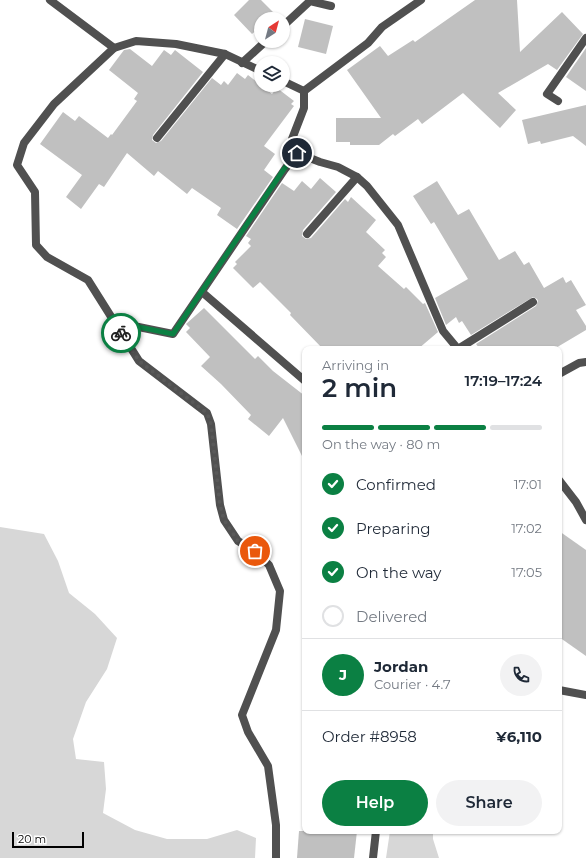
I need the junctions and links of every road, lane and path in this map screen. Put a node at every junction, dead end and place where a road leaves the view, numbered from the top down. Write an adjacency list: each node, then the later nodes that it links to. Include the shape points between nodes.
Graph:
1 (50, 0): 6 (street)
2 (422, 0): 12 (street, via 382,27 368,43)
3 (331, 6): 4 (street, via 310,1)
4 (290, 20)
5 (586, 38): 13 (street, via 547,94)
6 (114, 48): 8 (street, via 136,41 176,44); 20 (street, via 54,104 24,143 17,165 35,192 36,245 47,257 88,280)
7 (258, 48): 9 (street)
8 (225, 54): 9 (street); 14 (street)
9 (242, 63): 10 (street)
10 (254, 68)
11 (290, 84): 12 (street)
12 (304, 90): 15 (street, via 304,108 292,139)
13 (558, 101)
14 (157, 138)
15 (297, 153): 16 (street, via 338,167); 18 (street)
16 (357, 177): 17 (street); 21 (street, via 398,225 443,331)
17 (307, 234)
18 (202, 292): 20 (street, via 173,334); 25 (street)
19 (533, 302): 22 (street)
20 (114, 322): 31 (street, via 139,361 207,413 211,424 224,520 238,541 255,551 269,565 280,591 276,630 242,715 248,732 268,766 276,825)
21 (456, 346)
22 (463, 346)
23 (586, 362): 24 (street, via 579,362)
24 (562, 372)
25 (302, 378)
26 (562, 484): 27 (street)
27 (586, 520)
28 (562, 691): 29 (street)
29 (586, 695)
30 (376, 834): 32 (street)
31 (276, 858)
32 (373, 858)

